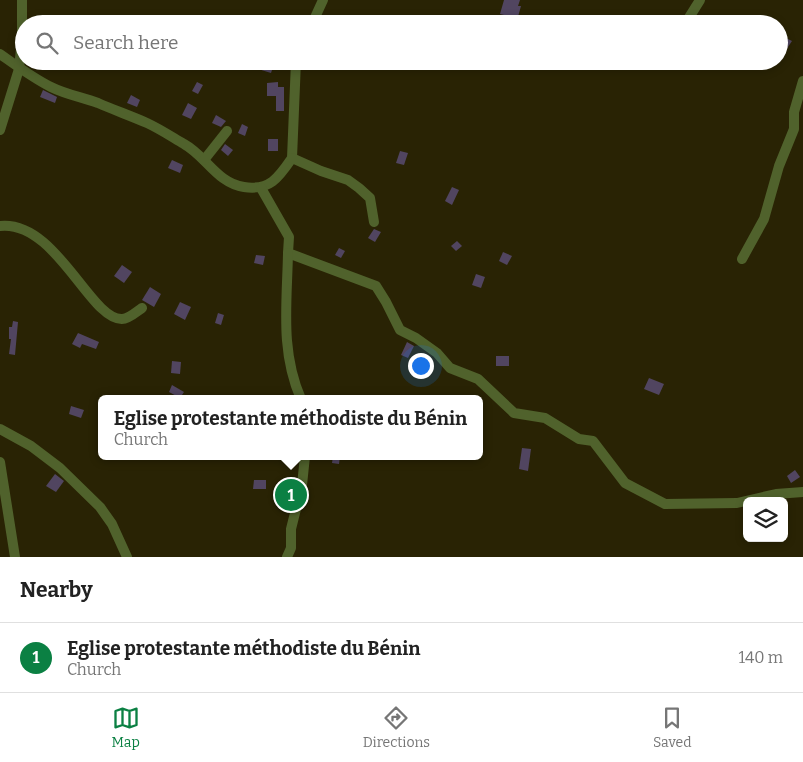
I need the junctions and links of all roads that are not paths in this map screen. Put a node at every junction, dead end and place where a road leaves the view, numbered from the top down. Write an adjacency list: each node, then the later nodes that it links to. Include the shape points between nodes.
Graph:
1 (22, 0): 4 (street)
2 (323, 0): 5 (street)
3 (700, 0): 6 (street)
4 (22, 15)
5 (316, 15)
6 (691, 15)
7 (0, 54): 8 (street)
8 (15, 65)
9 (20, 70): 13 (street)
10 (22, 70): 16 (street, via 73,97 147,123)
11 (296, 70): 15 (street)
12 (803, 81): 21 (street, via 794,112 794,129 779,166 764,219)
13 (0, 130)
14 (228, 131): 16 (street)
15 (292, 158): 17 (street, via 272,182); 18 (street, via 360,188 370,198)
16 (204, 160): 17 (street, via 230,184)
17 (261, 188): 20 (street, via 289,237)
18 (374, 222)
19 (0, 226): 22 (street, via 22,229 40,238 113,317 122,319)
20 (288, 253): 23 (street, via 286,342); 27 (street, via 376,286 400,330 437,353 450,368 478,378 514,413 544,418 578,439 593,441 625,483 665,504 737,502)
21 (742, 259)
22 (142, 308)
23 (299, 395)
24 (0, 429): 29 (street, via 31,446 60,468 100,507)
25 (305, 460): 30 (street)
26 (0, 462): 28 (street)
27 (803, 492)
28 (15, 557)
29 (127, 557)
30 (287, 557)

